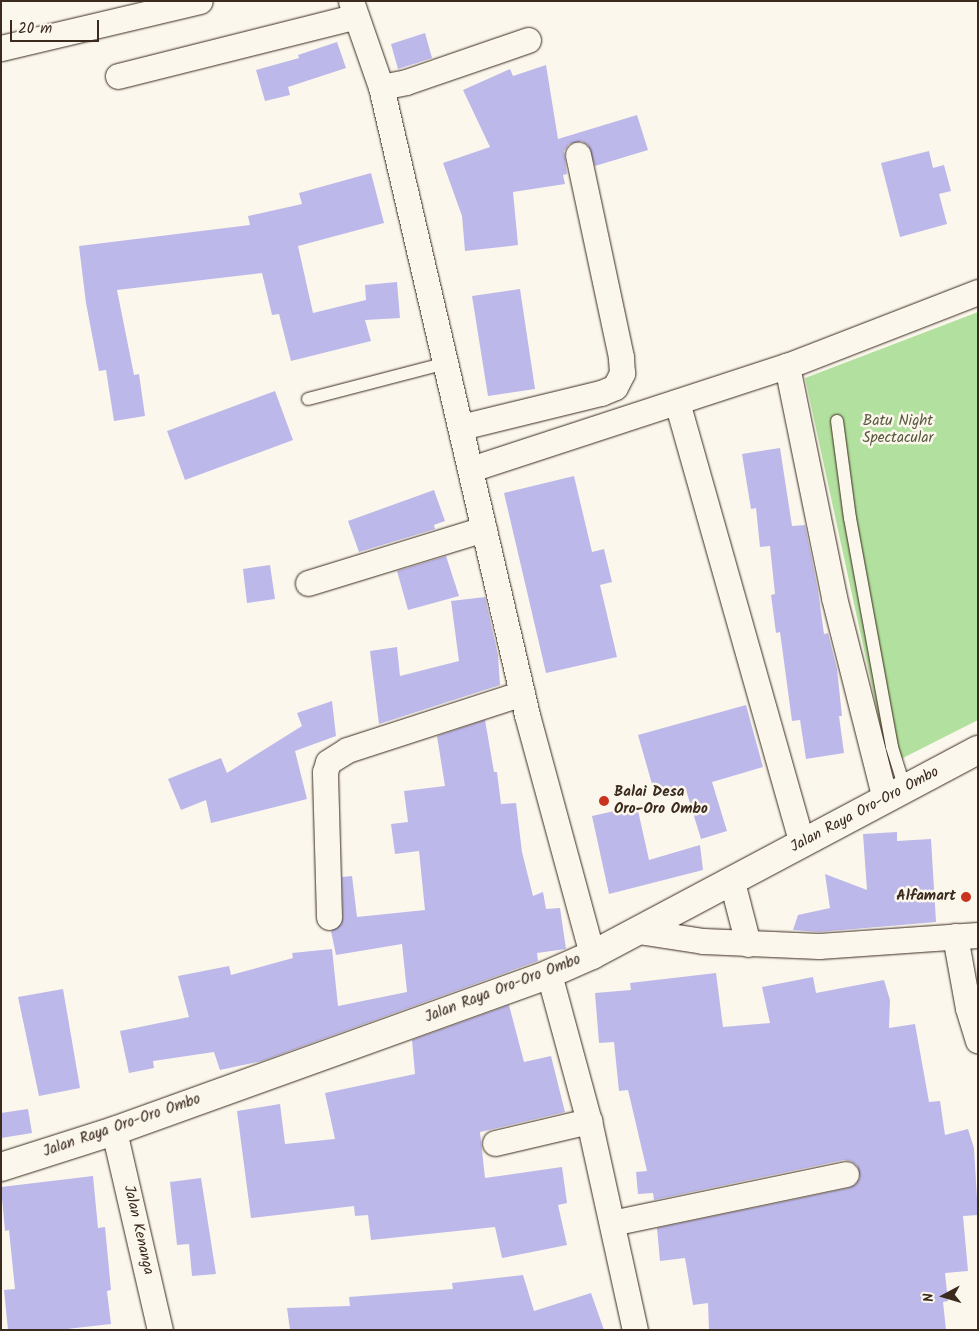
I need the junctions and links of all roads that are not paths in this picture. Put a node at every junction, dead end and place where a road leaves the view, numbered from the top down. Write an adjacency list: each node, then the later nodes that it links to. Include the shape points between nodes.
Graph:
1 (200, 1): 4 (street)
2 (354, 9): 5 (street); 6 (street)
3 (528, 40): 6 (street, via 406,82)
4 (1, 48)
5 (118, 76)
6 (381, 87): 9 (street)
7 (578, 155): 14 (street, via 622,373 615,387 601,393)
8 (978, 292): 10 (street)
9 (446, 364): 11 (lane); 14 (street)
10 (787, 366): 12 (street); 20 (street, via 834,597)
11 (308, 399)
12 (677, 402): 15 (street); 21 (street)
13 (837, 421): 20 (lane, via 850,518 892,748)
14 (461, 427): 15 (street)
15 (471, 469): 16 (street)
16 (484, 529): 17 (street); 18 (street)
17 (308, 583)
18 (522, 693): 23 (street, via 346,750 328,762 325,772); 27 (street)
19 (978, 750): 20 (main road, Jalan Raya Oro-Oro Ombo)
20 (895, 794): 21 (main road, Jalan Raya Oro-Oro Ombo)
21 (802, 843): 22 (main road, Jalan Raya Oro-Oro Ombo)
22 (732, 882): 24 (main road, Jalan Raya Oro-Oro Ombo); 26 (street)
23 (329, 917)
24 (638, 931): 26 (street); 27 (main road, Jalan Raya Oro-Oro Ombo)
25 (966, 936): 26 (street, via 818,946); 29 (street, via 968,1008)
26 (748, 944)
27 (592, 955): 28 (main road, Jalan Raya Oro-Oro Ombo)
28 (549, 974): 30 (street); 31 (main road, Jalan Raya Oro-Oro Ombo)
29 (978, 1041)
30 (589, 1121): 32 (street); 35 (street)
31 (114, 1131): 33 (main road, Jalan Raya Oro-Oro Ombo); 36 (street, Jalan Kenanga)
32 (495, 1143)
33 (1, 1167)
34 (846, 1174): 35 (street)
35 (612, 1223): 37 (street)
36 (160, 1330)
37 (635, 1330)

